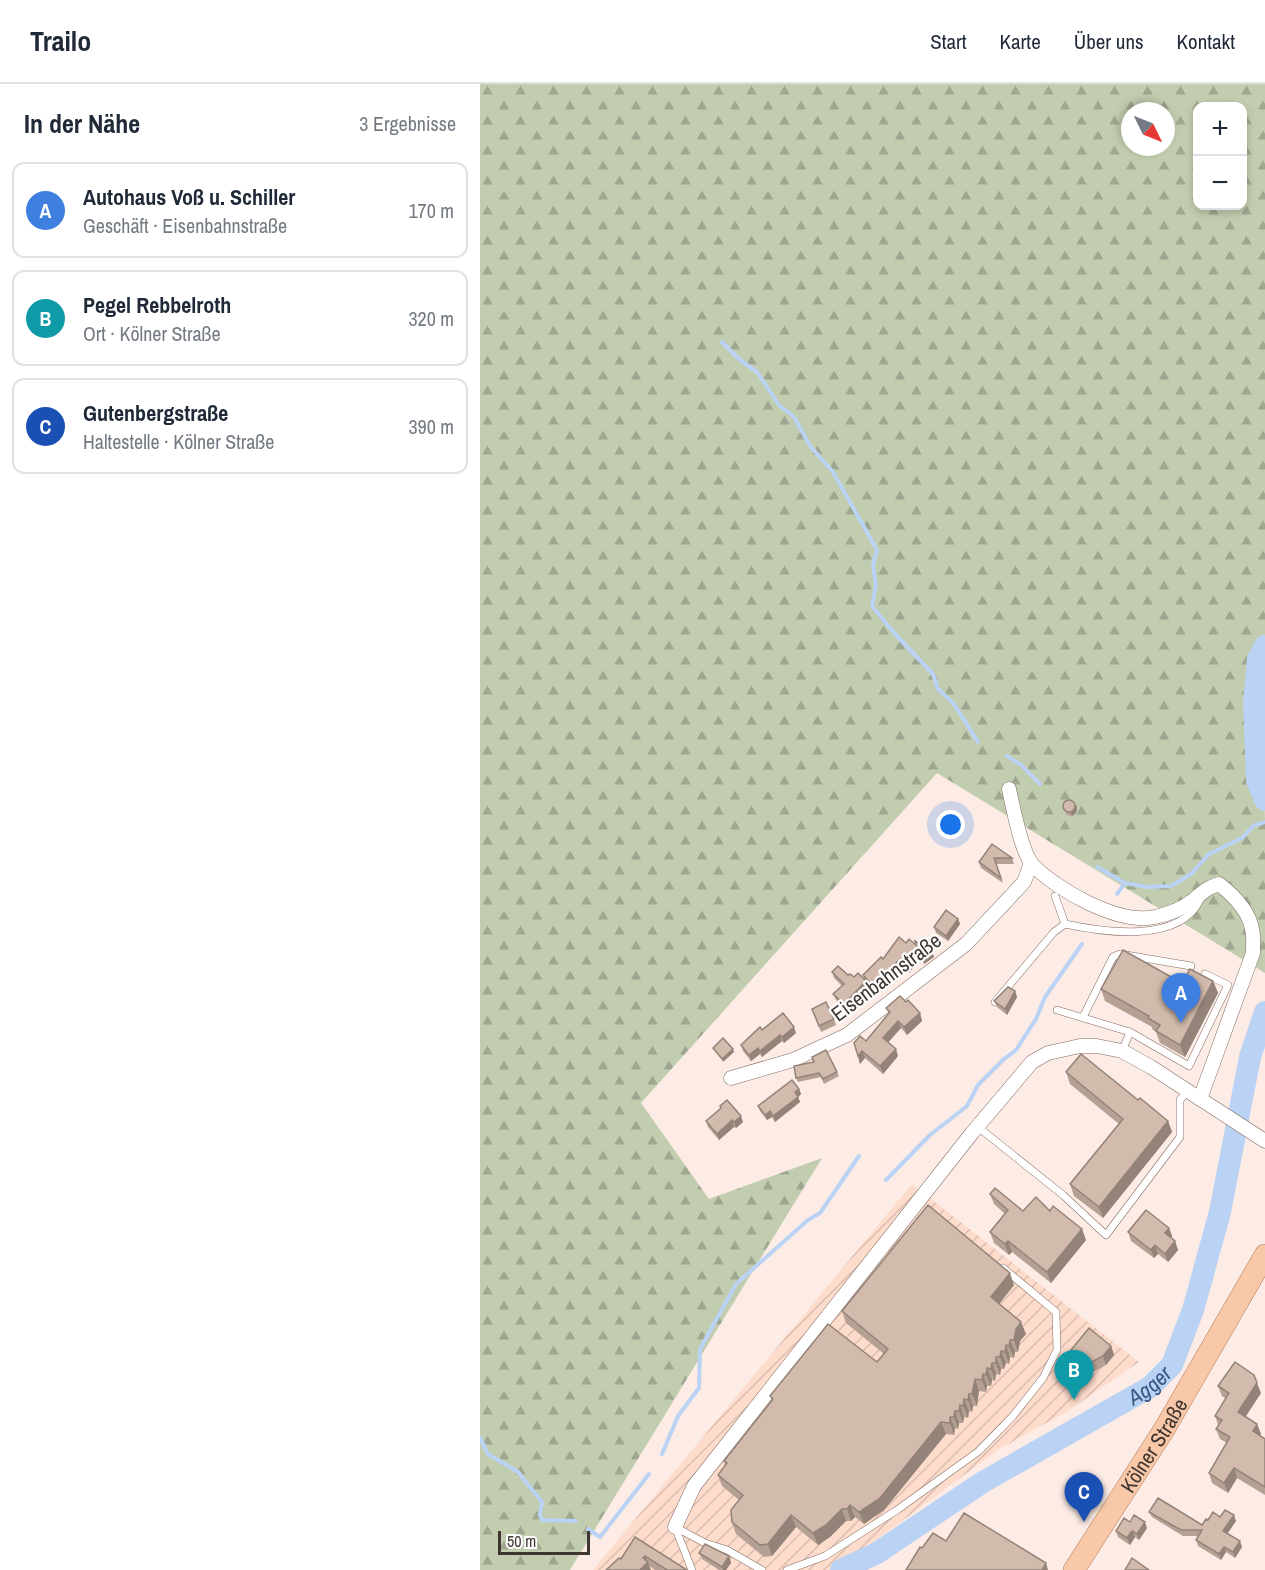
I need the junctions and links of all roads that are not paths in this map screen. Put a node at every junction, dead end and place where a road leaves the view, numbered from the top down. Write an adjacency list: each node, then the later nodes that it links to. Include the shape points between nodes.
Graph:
1 (1009, 789): 2 (street)
2 (1031, 863): 3 (street, via 1082,900 1124,917 1151,918 1174,912); 13 (street, Eisenbahnstraße, via 1024,882 966,944 847,1035 793,1060)
3 (1204, 889): 5 (lane, via 1198,904 1187,915 1146,932); 15 (street, via 1219,884 1242,907 1252,928 1253,953)
4 (1055, 896): 5 (lane)
5 (1065, 924): 8 (lane)
6 (1191, 966): 10 (lane, via 1120,954 1113,957)
7 (1205, 974): 11 (lane, via 1228,985 1189,1066)
8 (995, 1002)
9 (1058, 1010): 10 (lane)
10 (1083, 1017): 11 (lane)
11 (1130, 1032): 12 (lane)
12 (1122, 1051): 14 (street); 16 (street, via 1080,1046 1048,1053 1032,1062)
13 (731, 1078)
14 (1187, 1091): 15 (street); 16 (lane, via 1180,1100 1180,1137 1106,1235)
15 (1200, 1099): 17 (street)
16 (978, 1127): 20 (street, via 925,1204 694,1486)
17 (1265, 1141)
18 (1265, 1255): 24 (main road, Kölner Straße, via 1165,1428)
19 (999, 1264): 23 (lane, via 1056,1312 1057,1350 1043,1378 979,1451 825,1556)
20 (675, 1527): 21 (lane); 22 (lane)
21 (691, 1570)
22 (762, 1570)
23 (787, 1570)
24 (1074, 1570)

